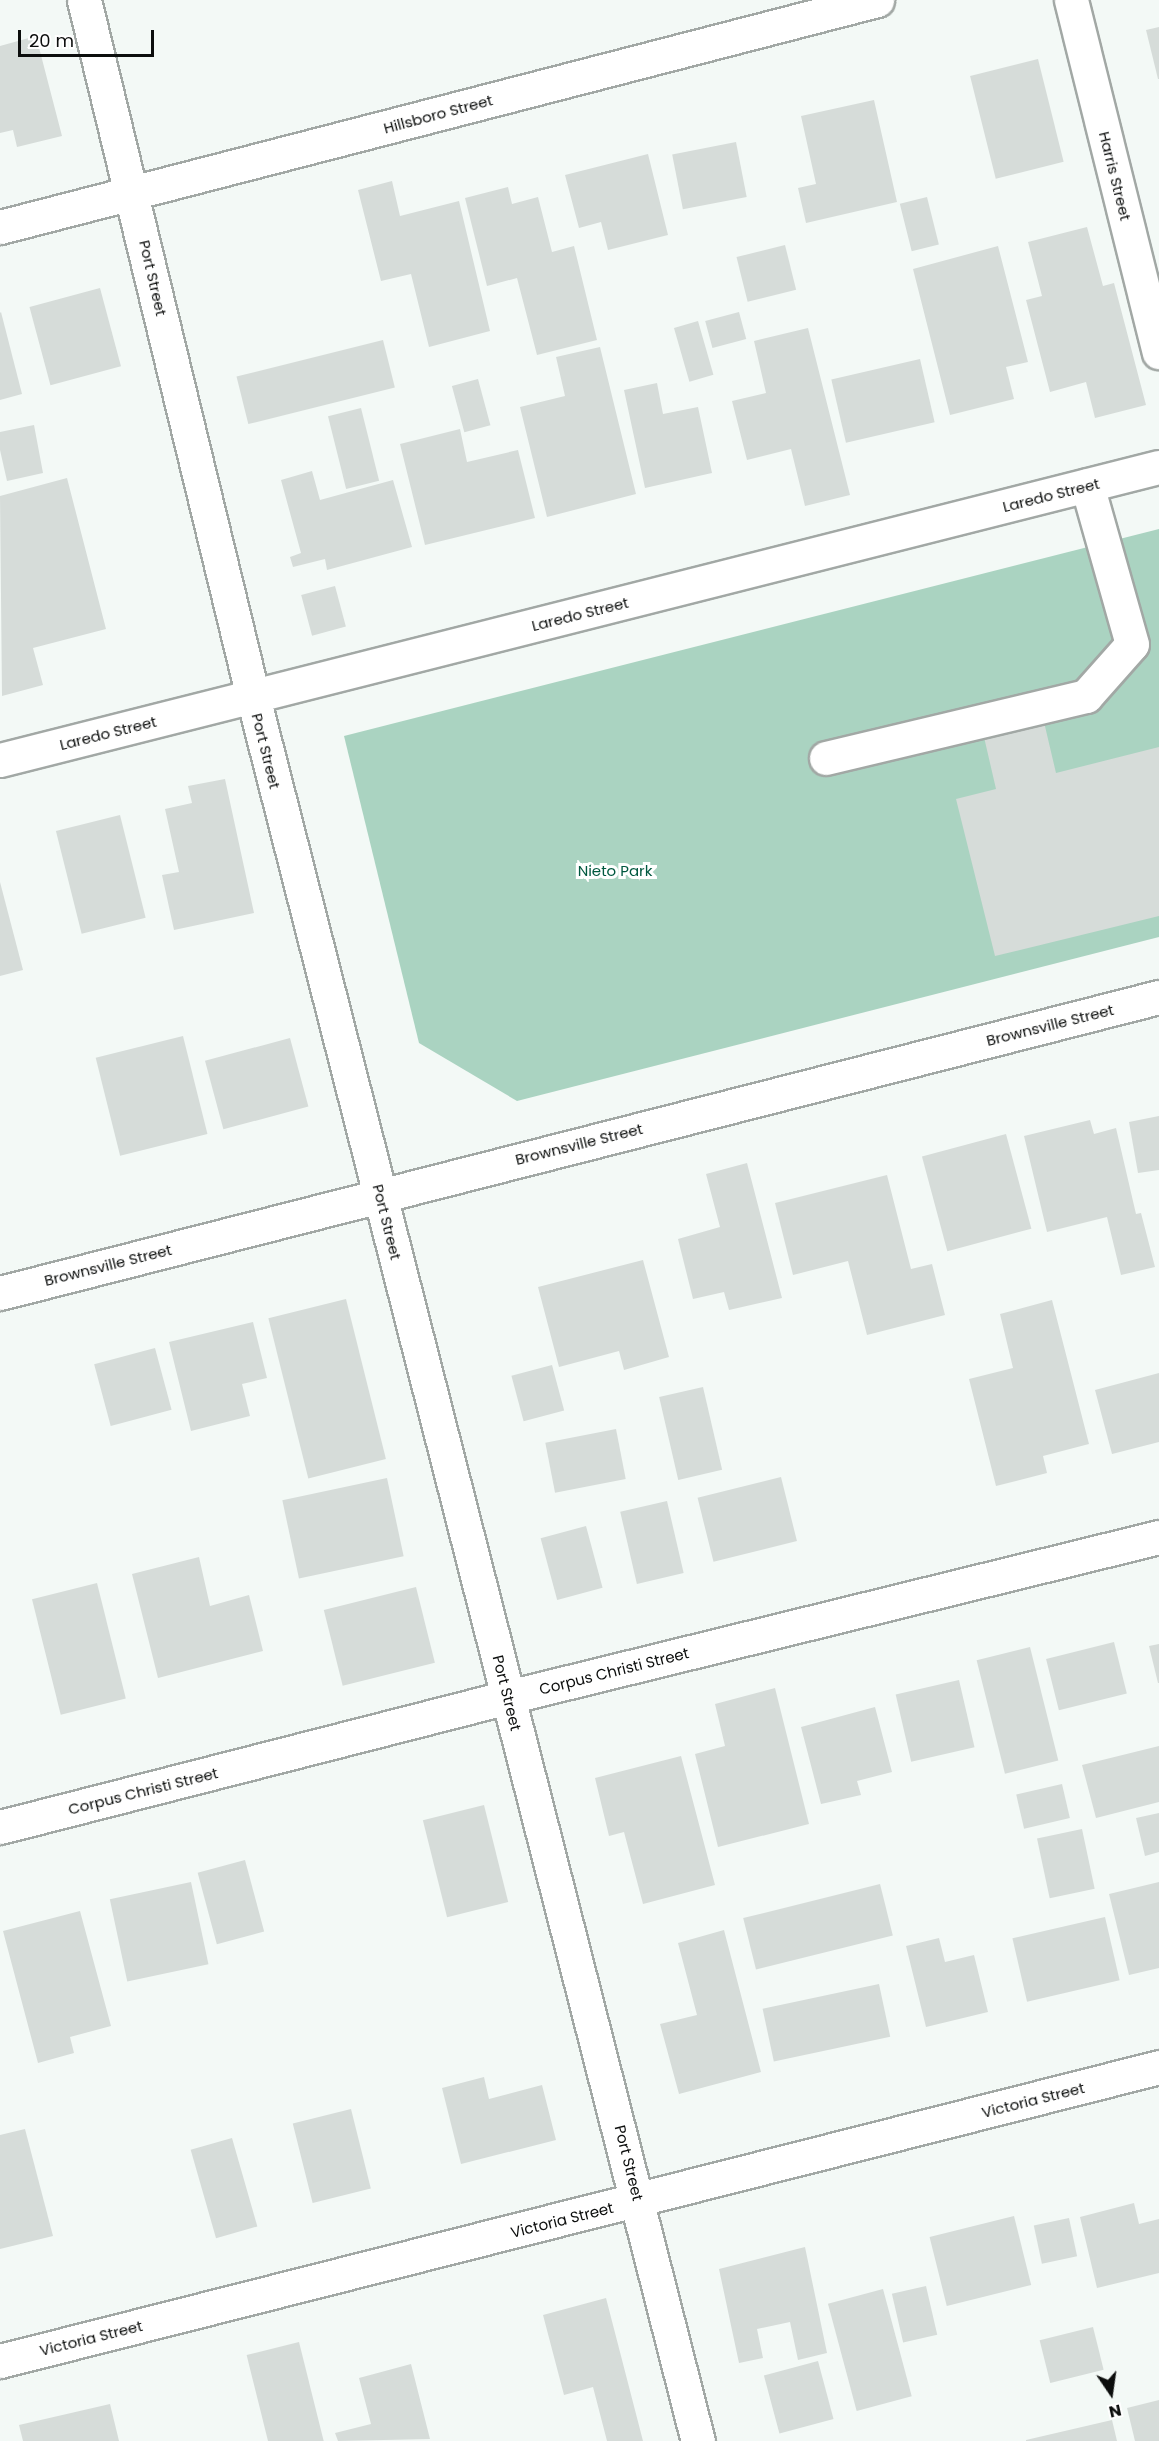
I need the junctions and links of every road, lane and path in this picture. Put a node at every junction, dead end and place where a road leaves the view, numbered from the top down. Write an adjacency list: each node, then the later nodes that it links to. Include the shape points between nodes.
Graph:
1 (84, 0): 4 (street, Port Street)
2 (877, 0): 4 (street, Hillsboro Street)
3 (1071, 0): 6 (street, Harris Street)
4 (132, 194): 5 (street, Hillsboro Street); 9 (street, Port Street)
5 (0, 227)
6 (1159, 352)
7 (1159, 467): 8 (street, Laredo Street)
8 (1087, 485): 9 (street, Laredo Street); 10 (street, via 1132,644 1086,696)
9 (253, 696): 11 (street, Laredo Street); 13 (street, Port Street)
10 (826, 758)
11 (0, 760)
12 (1159, 998): 13 (street, Brownsville Street)
13 (380, 1195): 14 (street, Brownsville Street); 16 (street, Port Street)
14 (0, 1293)
15 (1159, 1537): 16 (street, Corpus Christi Street)
16 (508, 1697): 17 (street, Corpus Christi Street); 19 (street, Port Street)
17 (0, 1827)
18 (1159, 2067): 19 (street, Victoria Street)
19 (638, 2201): 20 (street, Victoria Street); 21 (street, Port Street)
20 (0, 2361)
21 (698, 2441)

